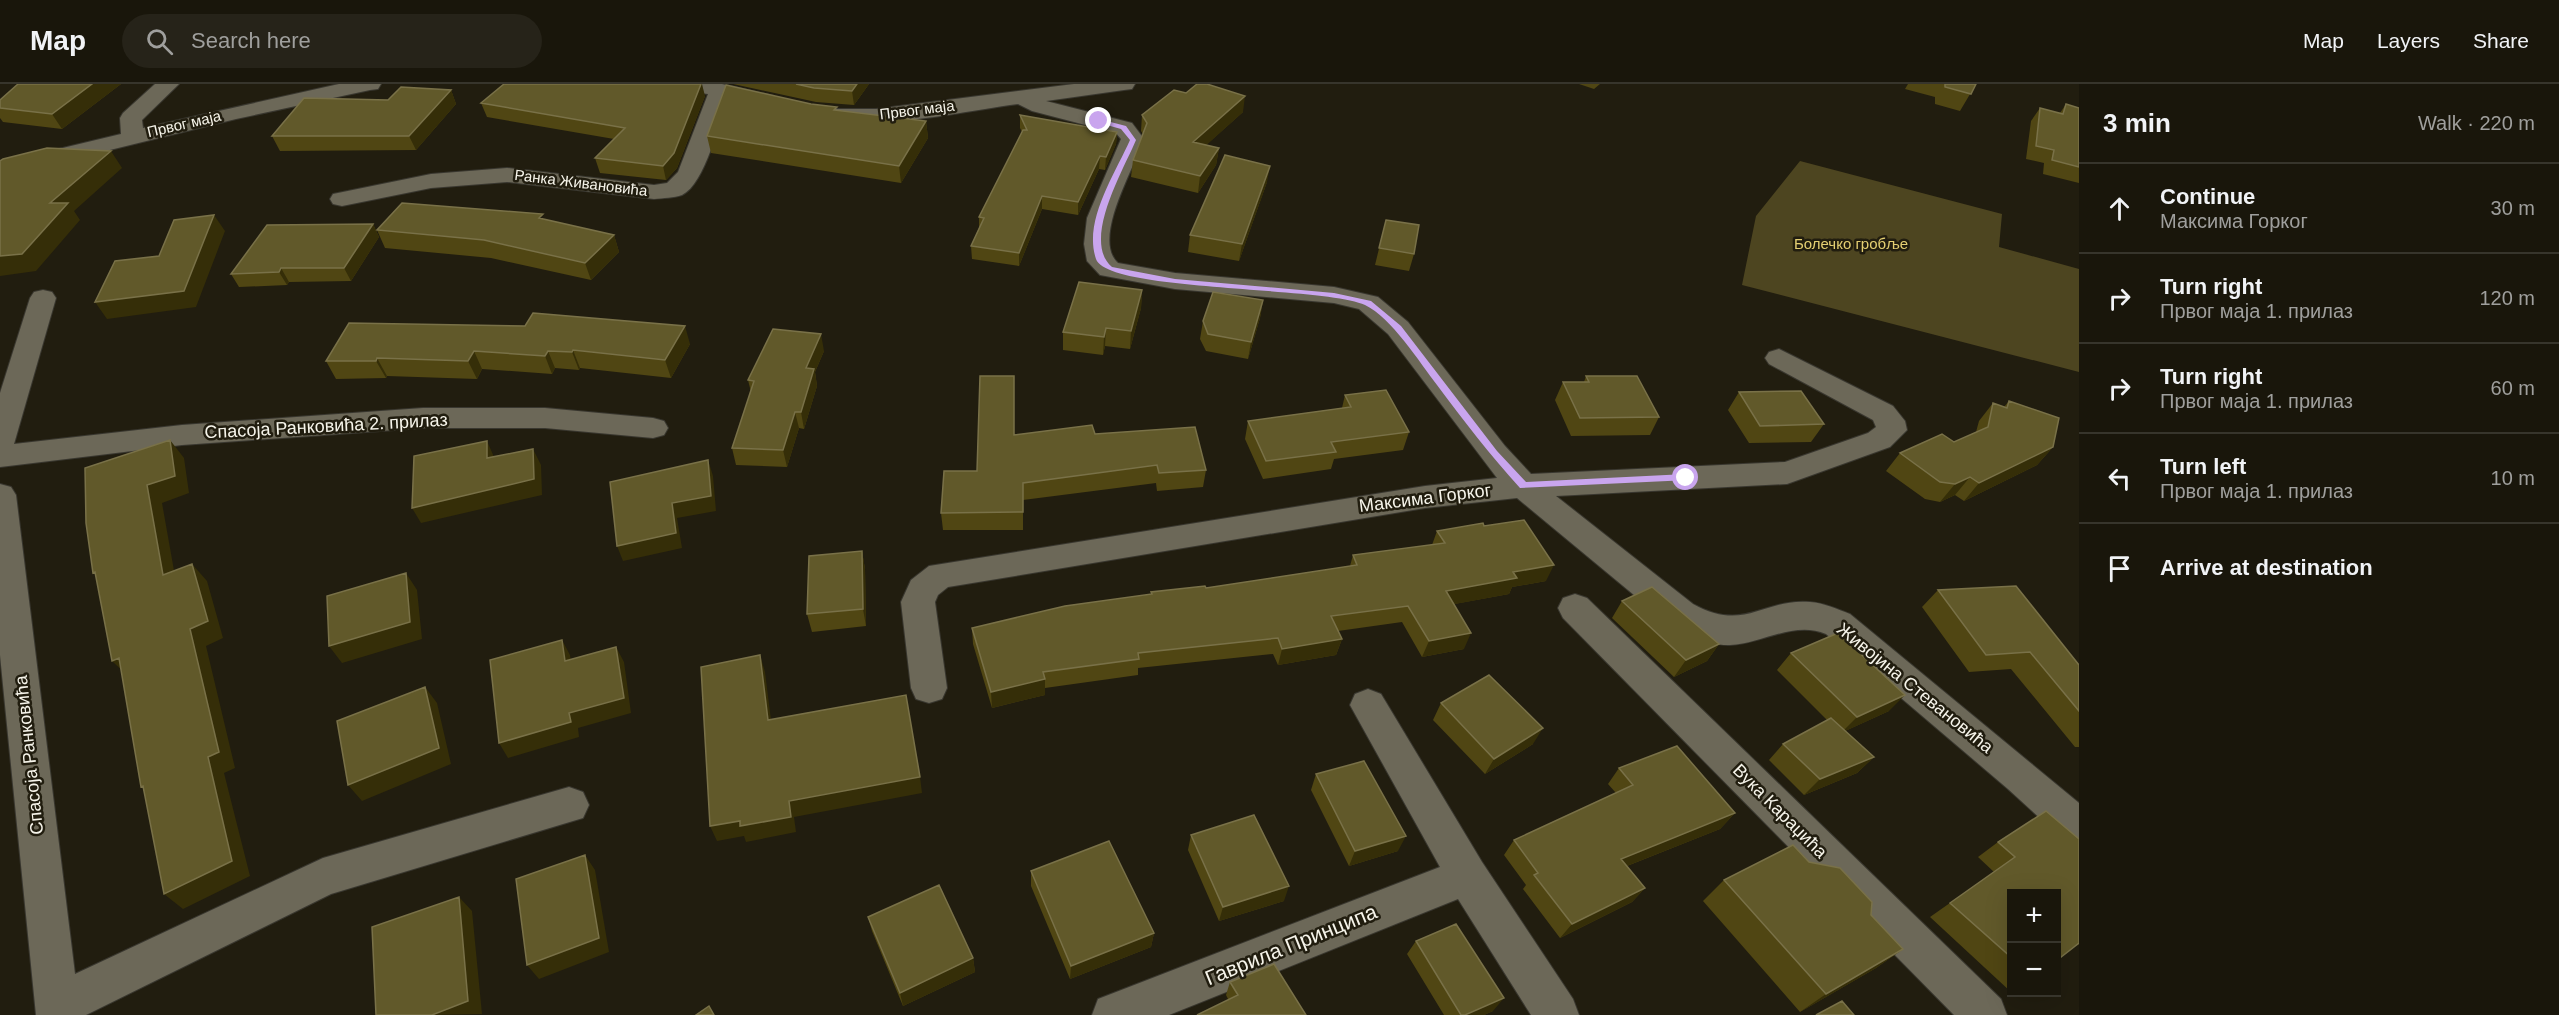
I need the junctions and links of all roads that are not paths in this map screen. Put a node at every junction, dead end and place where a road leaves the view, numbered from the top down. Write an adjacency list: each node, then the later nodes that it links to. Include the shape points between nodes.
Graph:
1 (168, 84): 9 (street, via 131,118)
2 (370, 84): 9 (street, Првог маја)
3 (675, 84): 5 (street)
4 (1124, 84): 6 (street, Првог маја)
5 (720, 90): 7 (street); 11 (street, Ранка Живановића, via 689,174 675,189 654,192 507,175 432,181)
6 (1020, 97): 8 (street, Првог маја, via 876,116); 17 (street, Живојина Стевановића, via 1130,133 1130,151 1099,218 1100,261 1109,269 1175,281 1334,295 1368,303 1398,328)
7 (786, 106)
8 (816, 111)
9 (132, 136): 10 (street, Првог маја)
10 (0, 170)
11 (342, 199)
12 (43, 298): 15 (street)
13 (1779, 358): 17 (street, Максима Горког, via 1883,413 1892,430 1879,440 1787,473)
14 (652, 428): 16 (street, Спасоја Ранковића 2. прилаз, via 544,418 423,418 182,435)
15 (0, 442)
16 (0, 456)
17 (1523, 486): 20 (street, Максима Горког, via 1266,520 941,575 924,586 918,602); 23 (street, Живојина Стевановића, via 1681,614 1698,623 1729,631 1796,615 1814,615 1838,624)
18 (0, 495): 25 (street, Спасоја Ранковића)
19 (1575, 608): 28 (street, Вука Караџића)
20 (929, 688)
21 (1368, 705): 24 (street)
22 (569, 805): 25 (street, via 323,877)
23 (2079, 828)
24 (1467, 876): 26 (street, Гаврила Принципа); 27 (street)
25 (57, 1010)
26 (1114, 1015)
27 (1557, 1015)
28 (1985, 1015)

